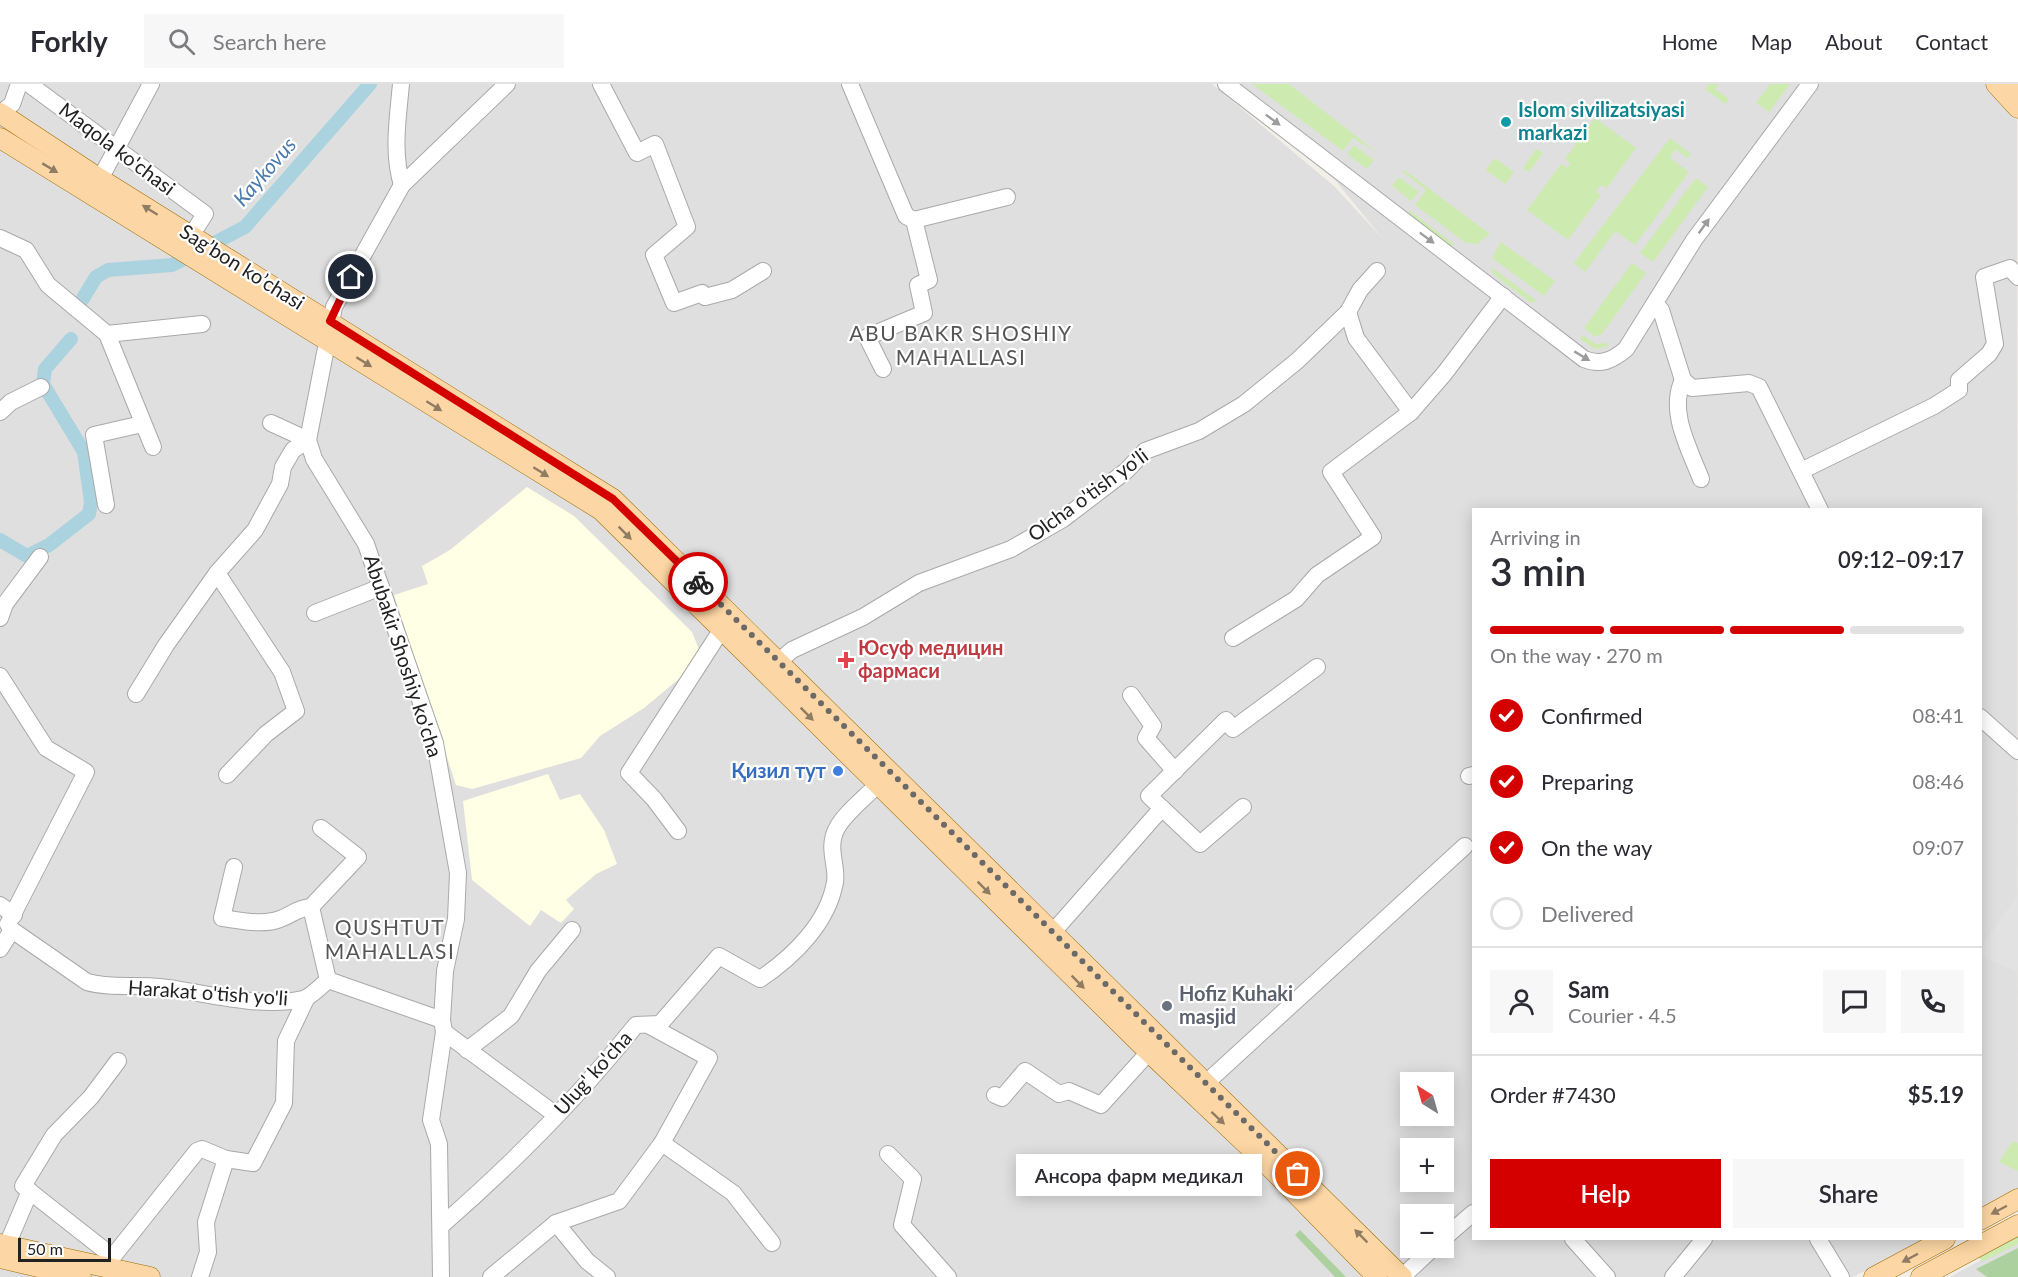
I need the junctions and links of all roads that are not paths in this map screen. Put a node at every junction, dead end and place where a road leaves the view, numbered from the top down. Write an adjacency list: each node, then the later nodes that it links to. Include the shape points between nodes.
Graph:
1 (19, 84): 12 (street, via 12,104)
2 (29, 84): 14 (street, Maqola ko'chasi)
3 (151, 84): 14 (street)
4 (401, 84): 16 (street, via 397,134)
5 (507, 84): 16 (street)
6 (602, 84): 21 (street, via 637,153 655,144 687,227 654,255 674,303 702,293 705,297 732,290)
7 (850, 84): 18 (street, via 906,216)
8 (1226, 84): 24 (street, one-way to 24)
9 (1810, 84): 25 (street, one-way to 9, via 1694,240)
10 (1996, 84): 11 (main road)
11 (2018, 108)
12 (0, 114): 15 (main road, Sag’bon ko’chasi)
13 (0, 138): 20 (main road, Sag’bon ko’chasi, one-way to 20)
14 (117, 150): 15 (street); 20 (street, Maqola ko'chasi, via 205,214)
15 (100, 179): 20 (main road, Sag’bon ko’chasi, one-way to 15)
16 (402, 185): 27 (street, via 334,307)
17 (1007, 197): 18 (street)
18 (914, 220): 31 (street, via 929,280 918,285 925,312 867,337)
19 (0, 238): 29 (street, via 26,250 48,285)
20 (192, 243): 27 (main road, Sag’bon ko’chasi, via 226,257); 30 (main road, Sag’bon ko’chasi, via 207,265)
21 (763, 271)
22 (1377, 271): 26 (street, Olcha o'tish yo'li)
23 (2018, 278): 40 (street, via 2010,268 1984,277 1995,344 1959,380 1959,390)
24 (1503, 296): 25 (street, one-way to 25, via 1584,359 1595,362 1614,359 1626,348); 35 (street)
25 (1655, 304): 32 (street, via 1661,310)
26 (1348, 312): 35 (street, via 1356,338); 52 (street, Olcha o'tish yo'li, via 1244,404 1199,431 1144,451 1126,471 1042,531 1011,549 919,583 863,617 811,640)
27 (330, 321): 30 (street); 47 (main road, Sag’bon ko’chasi, via 613,499)
28 (202, 324): 29 (street)
29 (107, 334): 37 (street)
30 (329, 341): 38 (street); 47 (main road, Sag’bon ko’chasi, one-way to 47, via 601,510)
31 (884, 369)
32 (1683, 380): 40 (street, via 1692,388 1749,383 1759,387); 41 (street, via 1677,394 1683,432)
33 (40, 387): 34 (street)
34 (0, 412)
35 (1411, 412): 51 (street, via 1331,472 1373,537 1317,575 1296,598)
36 (271, 423): 38 (street)
37 (142, 424): 39 (street); 42 (street, via 94,435)
38 (308, 440): 45 (street, via 294,450 283,467 280,484 255,530); 46 (street, Abubakir Shoshiy ko'cha, via 314,459 366,544)
39 (153, 447)
40 (1801, 471): 43 (street)
41 (1701, 479)
42 (105, 505)
43 (1819, 508)
44 (40, 557): 49 (street, via 5,604)
45 (217, 573): 55 (street); 61 (street, via 282,672 296,711 266,734)
46 (381, 587): 48 (street); 76 (street, Abubakir Shoshiy ko'cha, via 435,743 458,873 456,919 445,971)
47 (711, 607): 50 (main road, Sag’bon ko’chasi); 52 (main road, Sag’bon ko’chasi)
48 (315, 613)
49 (0, 618)
50 (722, 629): 52 (main road, Sag’bon ko’chasi); 65 (street, via 629,773)
51 (1233, 638)
52 (772, 667): 60 (main road, Sag’bon ko’chasi)
53 (1317, 667): 59 (street, via 1233,729 1226,720)
54 (0, 676): 70 (street, via 46,748 86,772)
55 (136, 694)
56 (1131, 694): 59 (street, via 1153,726 1146,738)
57 (1982, 719): 58 (street)
58 (2018, 751)
59 (1175, 771): 63 (street, via 1149,796)
60 (875, 773): 72 (main road, Sag’bon ko’chasi); 77 (street, Ulug' ko'cha, via 837,828 830,856 835,881 824,911 808,937 782,964 760,979 719,956 660,1024); 79 (main road, Sag’bon ko’chasi, one-way to 79)
61 (226, 775)
62 (1243, 807): 63 (street, via 1200,843)
63 (1162, 808): 72 (street)
64 (321, 828): 69 (street, via 358,857)
65 (678, 831)
66 (1465, 846): 81 (street)
67 (234, 867): 69 (street, via 222,918 250,922 279,920 298,908)
68 (0, 905): 70 (street, Harakat o'tish yo'li)
69 (310, 908): 74 (street)
70 (13, 923): 73 (street); 75 (street, Harakat o'tish yo'li, via 87,982 101,987 159,987 216,997 282,1002)
71 (572, 930): 78 (street, via 538,971 511,1016)
72 (1053, 932): 81 (main road, Sag’bon ko’chasi)
73 (0, 949)
74 (328, 980): 75 (street, Harakat o'tish yo'li); 76 (street)
75 (306, 999): 86 (street, via 286,1041 284,1103 253,1163)
76 (443, 1026): 78 (street); 92 (street, Abubakir Shoshiy ko'cha, via 431,1120 439,1144)
77 (650, 1026): 83 (street, Ulug' ko'cha, via 636,1025); 84 (street, via 709,1058)
78 (467, 1050): 83 (street)
79 (1149, 1052): 82 (street, via 1101,1105 1069,1091 1059,1094 1025,1071 1002,1098); 110 (main road, Sag’bon ko’chasi, one-way to 110, via 1263,1160)
80 (118, 1061): 87 (street, via 91,1097 54,1135 23,1186)
81 (1206, 1083): 111 (main road, Sag’bon ko’chasi, one-way to 81)
82 (995, 1095)
83 (556, 1115): 92 (street, Ulug' ko'cha, via 500,1174)
84 (662, 1143): 91 (street, via 619,1201); 99 (street, via 733,1193)
85 (888, 1154): 109 (street, via 913,1179 902,1225)
86 (226, 1159): 102 (street, via 202,1149 197,1151); 105 (street, via 206,1222 208,1252)
87 (30, 1191): 100 (street); 102 (street)
88 (2018, 1199): 90 (main road, one-way to 90)
89 (1472, 1214): 94 (street)
90 (1982, 1219)
91 (556, 1223): 107 (street); 108 (street, via 587,1261)
92 (442, 1225): 106 (street, Abubakir Shoshiy ko'cha, via 438,1252)
93 (2018, 1225): 116 (main road)
94 (1454, 1229)
95 (1574, 1240): 112 (street)
96 (1703, 1240): 113 (street)
97 (1819, 1240): 114 (street)
98 (1943, 1240): 115 (main road, one-way to 115)
99 (772, 1243)
100 (2, 1249): 102 (main road); 103 (main road)
101 (1422, 1258): 111 (street)
102 (108, 1261): 104 (main road)
103 (81, 1277)
104 (150, 1277)
105 (200, 1277)
106 (441, 1277)
107 (491, 1277)
108 (607, 1277)
109 (948, 1277)
110 (1377, 1277)
111 (1402, 1277)
112 (1607, 1277)
113 (1673, 1277)
114 (1841, 1277)
115 (1875, 1277)
116 (1921, 1277)

